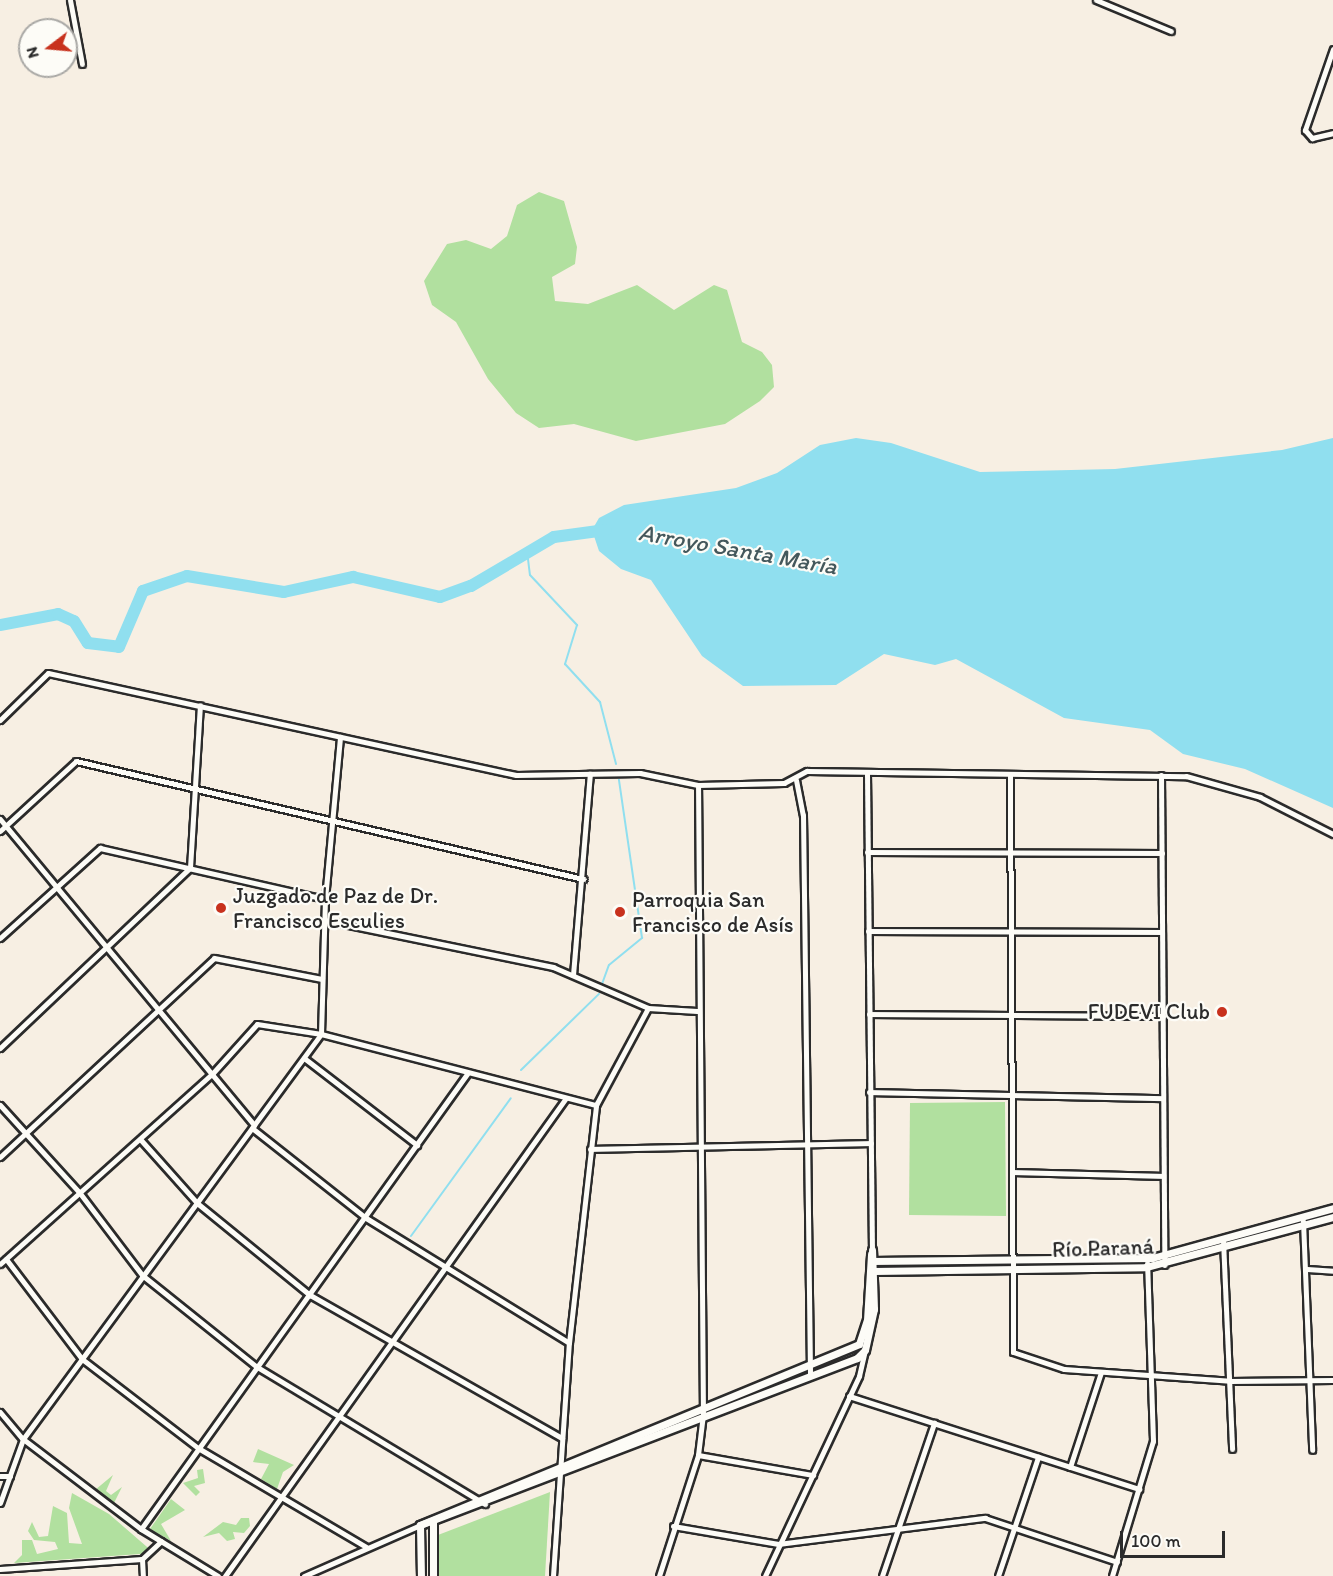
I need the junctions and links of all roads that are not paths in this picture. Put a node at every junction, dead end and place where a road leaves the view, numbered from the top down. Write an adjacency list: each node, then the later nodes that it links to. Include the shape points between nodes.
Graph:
1 (70, 0): 5 (street)
2 (1096, 0): 3 (street)
3 (1171, 32)
4 (1333, 49): 6 (street, via 1305,126 1307,136)
5 (82, 64)
6 (1333, 133)
7 (200, 705): 8 (street, via 48,673); 9 (street); 16 (street)
8 (0, 720)
9 (340, 737): 10 (street, via 516,775); 17 (street)
10 (590, 774): 15 (street, via 653,774); 26 (street)
11 (867, 774): 12 (street); 14 (street, via 807,771); 22 (street)
12 (1010, 774): 13 (street); 23 (street)
13 (1161, 775): 21 (street, via 1186,776 1260,797); 24 (street)
14 (796, 780): 15 (street); 58 (street, via 803,815)
15 (698, 785): 39 (street)
16 (193, 786): 17 (street); 19 (street, via 75,761); 25 (street)
17 (334, 817): 26 (street); 28 (street)
18 (0, 819): 19 (street)
19 (7, 825): 20 (street); 27 (street)
20 (0, 831)
21 (1333, 834)
22 (867, 852): 23 (street); 30 (street)
23 (1010, 853): 24 (street); 31 (street)
24 (1162, 853): 32 (street)
25 (190, 868): 27 (street, via 100,848); 28 (street); 34 (street)
26 (583, 879): 35 (street)
27 (58, 883): 33 (street); 34 (street)
28 (325, 899): 29 (street)
29 (324, 920): 35 (street, via 553,967); 36 (street)
30 (868, 931): 31 (street); 40 (street)
31 (1010, 933): 32 (street); 41 (street)
32 (1162, 933): 42 (street)
33 (0, 938)
34 (110, 948): 37 (street); 44 (street)
35 (573, 975): 38 (street)
36 (322, 979): 37 (street, via 214,958); 43 (street)
37 (161, 1007): 46 (street); 55 (street)
38 (648, 1008): 39 (street); 53 (street)
39 (697, 1011): 61 (street)
40 (869, 1014): 41 (street); 48 (street)
41 (1010, 1014): 42 (street); 49 (street)
42 (1162, 1016): 51 (street)
43 (321, 1034): 45 (street); 46 (street, via 257,1024); 47 (street)
44 (0, 1048)
45 (304, 1058): 54 (street); 59 (street)
46 (212, 1074): 54 (street); 56 (street)
47 (467, 1074): 50 (street); 59 (street)
48 (869, 1092): 49 (street); 57 (street)
49 (1010, 1093): 51 (street); 63 (street)
50 (566, 1098): 53 (street); 81 (street)
51 (1163, 1098): 64 (street)
52 (0, 1105): 55 (street)
53 (596, 1105): 60 (street)
54 (253, 1127): 66 (street); 70 (street)
55 (26, 1133): 62 (street); 65 (street)
56 (140, 1139): 65 (street); 66 (street)
57 (871, 1143): 58 (street); 74 (street)
58 (807, 1144): 61 (street); 94 (street)
59 (417, 1145): 70 (street)
60 (590, 1149): 61 (street); 91 (street)
61 (697, 1150): 103 (street)
62 (0, 1157)
63 (1014, 1172): 64 (street); 75 (street)
64 (1163, 1176): 78 (street)
65 (79, 1192): 77 (street); 88 (street)
66 (197, 1203): 88 (street); 89 (street)
67 (1333, 1209): 68 (street, Río Paraná)
68 (1302, 1217): 71 (street); 72 (street, Río Paraná)
69 (1333, 1217): 71 (street, Río Paraná)
70 (366, 1218): 81 (street); 89 (street)
71 (1304, 1225): 73 (street, Río Paraná); 84 (street)
72 (1223, 1240): 73 (street); 78 (street, Río Paraná)
73 (1223, 1248): 78 (street, Río Paraná); 101 (street)
74 (872, 1250): 79 (street)
75 (1012, 1258): 76 (street, Río Paraná); 79 (street, Río Paraná); 82 (street)
76 (1147, 1258): 78 (street, Río Paraná); 83 (street)
77 (6, 1259): 80 (street); 93 (street)
78 (1164, 1260): 83 (street, Río Paraná)
79 (872, 1261): 85 (street); 87 (street)
80 (0, 1264)
81 (444, 1264): 90 (street); 91 (street)
82 (1012, 1268): 83 (street, Río Paraná); 85 (street, Río Paraná); 96 (street, via 1013,1352 1064,1370)
83 (1146, 1268): 98 (street)
84 (1306, 1269): 86 (street); 99 (street)
85 (877, 1271): 87 (street, Río Paraná); 92 (street)
86 (1333, 1271)
87 (868, 1272): 94 (street, via 864,1336 850,1349)
88 (142, 1275): 93 (street); 95 (street)
89 (310, 1295): 90 (street); 95 (street)
90 (392, 1338): 105 (street); 108 (street)
91 (569, 1343): 108 (street)
92 (865, 1350): 97 (street); 102 (street)
93 (82, 1359): 109 (street); 110 (street)
94 (810, 1364): 97 (street); 103 (street)
95 (257, 1367): 105 (street); 110 (street)
96 (1101, 1372): 98 (street); 116 (street)
97 (810, 1375): 106 (street)
98 (1148, 1375): 101 (street); 121 (street, via 1153,1442)
99 (1310, 1377): 100 (street); 101 (street); 112 (street)
100 (1333, 1380)
101 (1230, 1381): 111 (street)
102 (849, 1396): 107 (street); 118 (street)
103 (703, 1406): 106 (street); 115 (street)
104 (0, 1412): 109 (street)
105 (338, 1414): 122 (street); 123 (street)
106 (703, 1417): 113 (street); 117 (street)
107 (934, 1423): 114 (street); 132 (street)
108 (562, 1438): 115 (street)
109 (23, 1439): 120 (street); 131 (street)
110 (198, 1448): 122 (street); 131 (street)
111 (1232, 1449)
112 (1312, 1450)
113 (698, 1455): 118 (street); 130 (street)
114 (1038, 1456): 116 (street); 129 (street)
115 (560, 1463): 117 (street); 123 (street)
116 (1070, 1467): 121 (street)
117 (560, 1474): 125 (street); 145 (street)
118 (813, 1474): 134 (street)
119 (0, 1476): 120 (street)
120 (10, 1476): 124 (street)
121 (1139, 1490): 137 (street)
122 (277, 1498): 135 (street); 141 (street)
123 (477, 1498): 125 (street); 126 (street)
124 (0, 1503)
125 (485, 1504): 128 (street)
126 (434, 1516): 127 (street); 128 (street)
127 (420, 1525): 128 (street); 135 (street); 143 (street)
128 (433, 1525): 144 (street)
129 (1013, 1525): 132 (street, via 985,1518); 137 (street); 149 (street)
130 (673, 1526): 134 (street); 146 (street)
131 (141, 1529): 133 (street)
132 (894, 1531): 134 (street); 148 (street)
133 (161, 1541): 136 (street); 140 (street)
134 (778, 1544): 147 (street)
135 (366, 1547): 142 (street)
136 (142, 1559): 138 (street); 139 (street)
137 (1117, 1562): 150 (street)
138 (0, 1569)
139 (143, 1576)
140 (218, 1576)
141 (225, 1576)
142 (306, 1576)
143 (421, 1576)
144 (433, 1576)
145 (553, 1576)
146 (659, 1576)
147 (765, 1576)
148 (882, 1576)
149 (998, 1576)
150 (1112, 1576)

